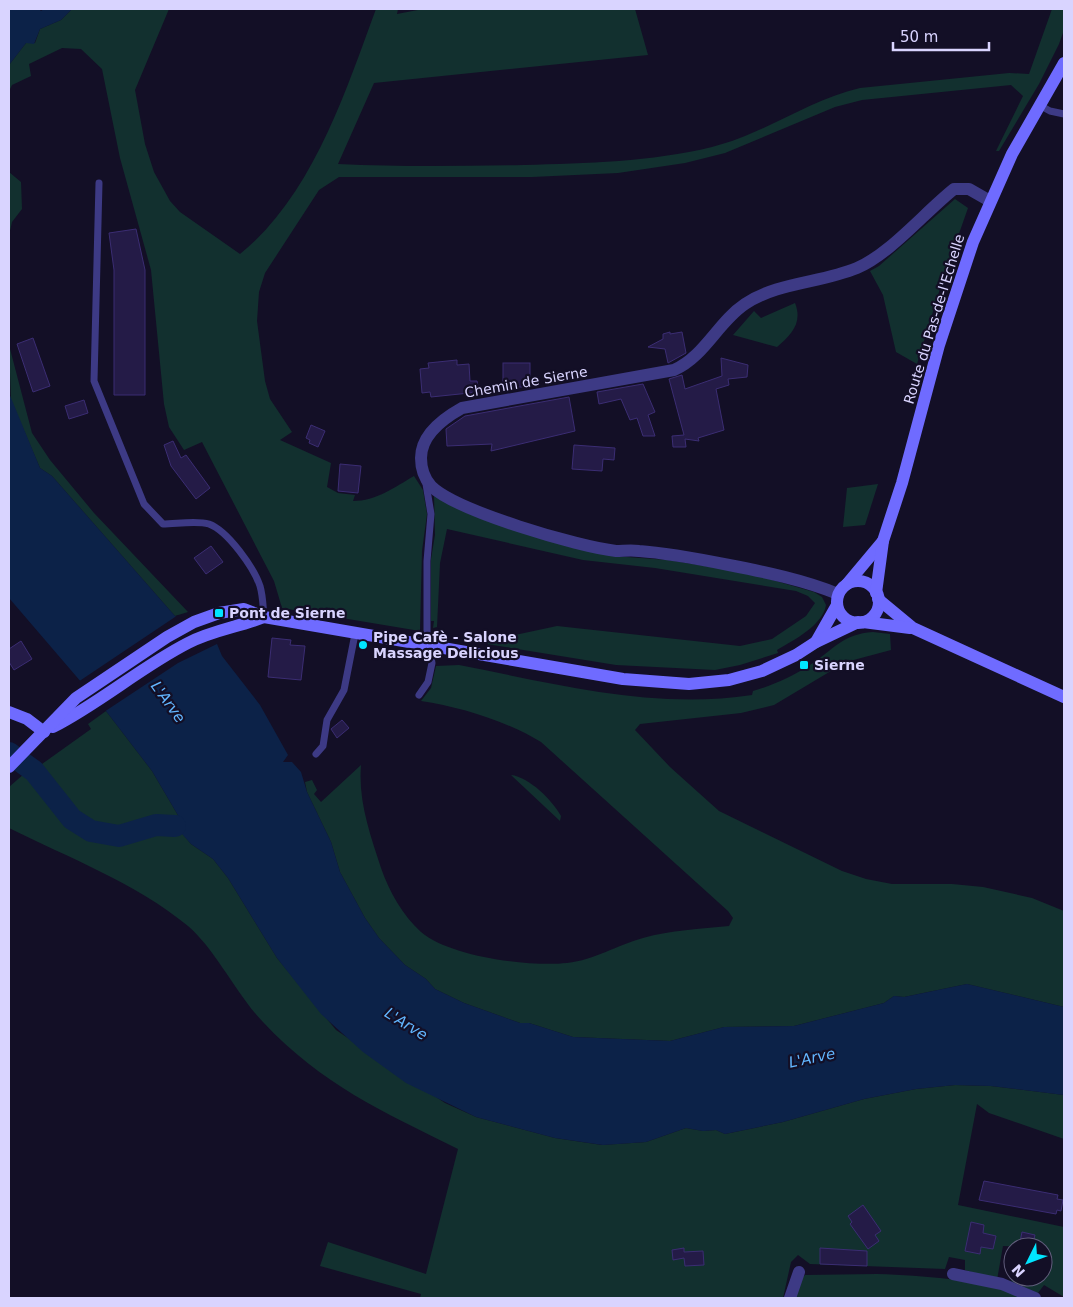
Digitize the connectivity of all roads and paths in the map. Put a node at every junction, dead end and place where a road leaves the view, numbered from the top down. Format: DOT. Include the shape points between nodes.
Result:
graph roads {
  1 [pos="1064,63"];
  2 [pos="1041,106"];
  3 [pos="1064,114"];
  4 [pos="100,183"];
  5 [pos="990,201"];
  6 [pos="423,474"];
  7 [pos="883,541"];
  8 [pos="841,594"];
  9 [pos="877,596"];
  10 [pos="259,616"];
  11 [pos="860,622"];
  12 [pos="913,628"];
  13 [pos="355,634"];
  14 [pos="816,642"];
  15 [pos="429,646"];
  16 [pos="419,695"];
  17 [pos="1064,697"];
  18 [pos="9,712"];
  19 [pos="44,732"];
  20 [pos="316,754"];
  21 [pos="9,766"];
  22 [pos="799,1272"];
  23 [pos="953,1274"];
  24 [pos="790,1298"];
  25 [pos="1035,1298"];
  1 -- 2 [label="main road, Route du Pas-de-l'Echelle"];
  2 -- 3 [label="lane"];
  2 -- 5 [label="main road, Route du Pas-de-l'Echelle" via="1012,154"];
  4 -- 10 [label="lane" via="94,381 144,504 162,524 208,524 232,542 256,577 263,597"];
  5 -- 6 [label="street, Chemin de Sierne" via="969,188 954,189 865,264 786,287 744,305 698,354 674,370 462,408 443,420 429,437 421,455"];
  5 -- 7 [label="main road, Route du Pas-de-l'Echelle" via="956,289"];
  6 -- 8 [label="street" via="434,489 452,500 524,527 616,550 679,555 739,567"];
  6 -- 15 [label="lane" via="431,502 427,561 426,633"];
  7 -- 8 [label="main road, Route du Pas-de-l'Echelle"];
  7 -- 9 [label="main road, Route du Pas-de-l'Echelle"];
  8 -- 9 [label="main road" via="863,582"];
  8 -- 11 [label="main road" via="844,617"];
  8 -- 14 [label="main road, Route du Pas-de-l'Echelle"];
  9 -- 11 [label="main road" via="875,614"];
  9 -- 12 [label="main road"];
  10 -- 13 [label="main road, Route du Pas-de-l'Echelle"];
  10 -- 19 [label="main road, Route du Pas-de-l'Echelle" via="202,636 145,669 86,710"];
  10 -- 19 [label="main road, Route du Pas-de-l'Echelle" via="244,609 213,615 181,629 76,698"];
  11 -- 12 [label="main road"];
  11 -- 14 [label="main road, Route du Pas-de-l'Echelle"];
  12 -- 17 [label="main road"];
  13 -- 15 [label="main road, Route du Pas-de-l'Echelle"];
  13 -- 20 [label="lane" via="344,690 327,720 323,746"];
  14 -- 15 [label="main road, Route du Pas-de-l'Echelle" via="796,656 762,671 729,680 689,684 623,680"];
  15 -- 16 [label="lane" via="430,674"];
  18 -- 19 [label="main road" via="28,719"];
  19 -- 21 [label="main road"];
  22 -- 24 [label="street"];
  23 -- 25 [label="street" via="1002,1284"];
}
